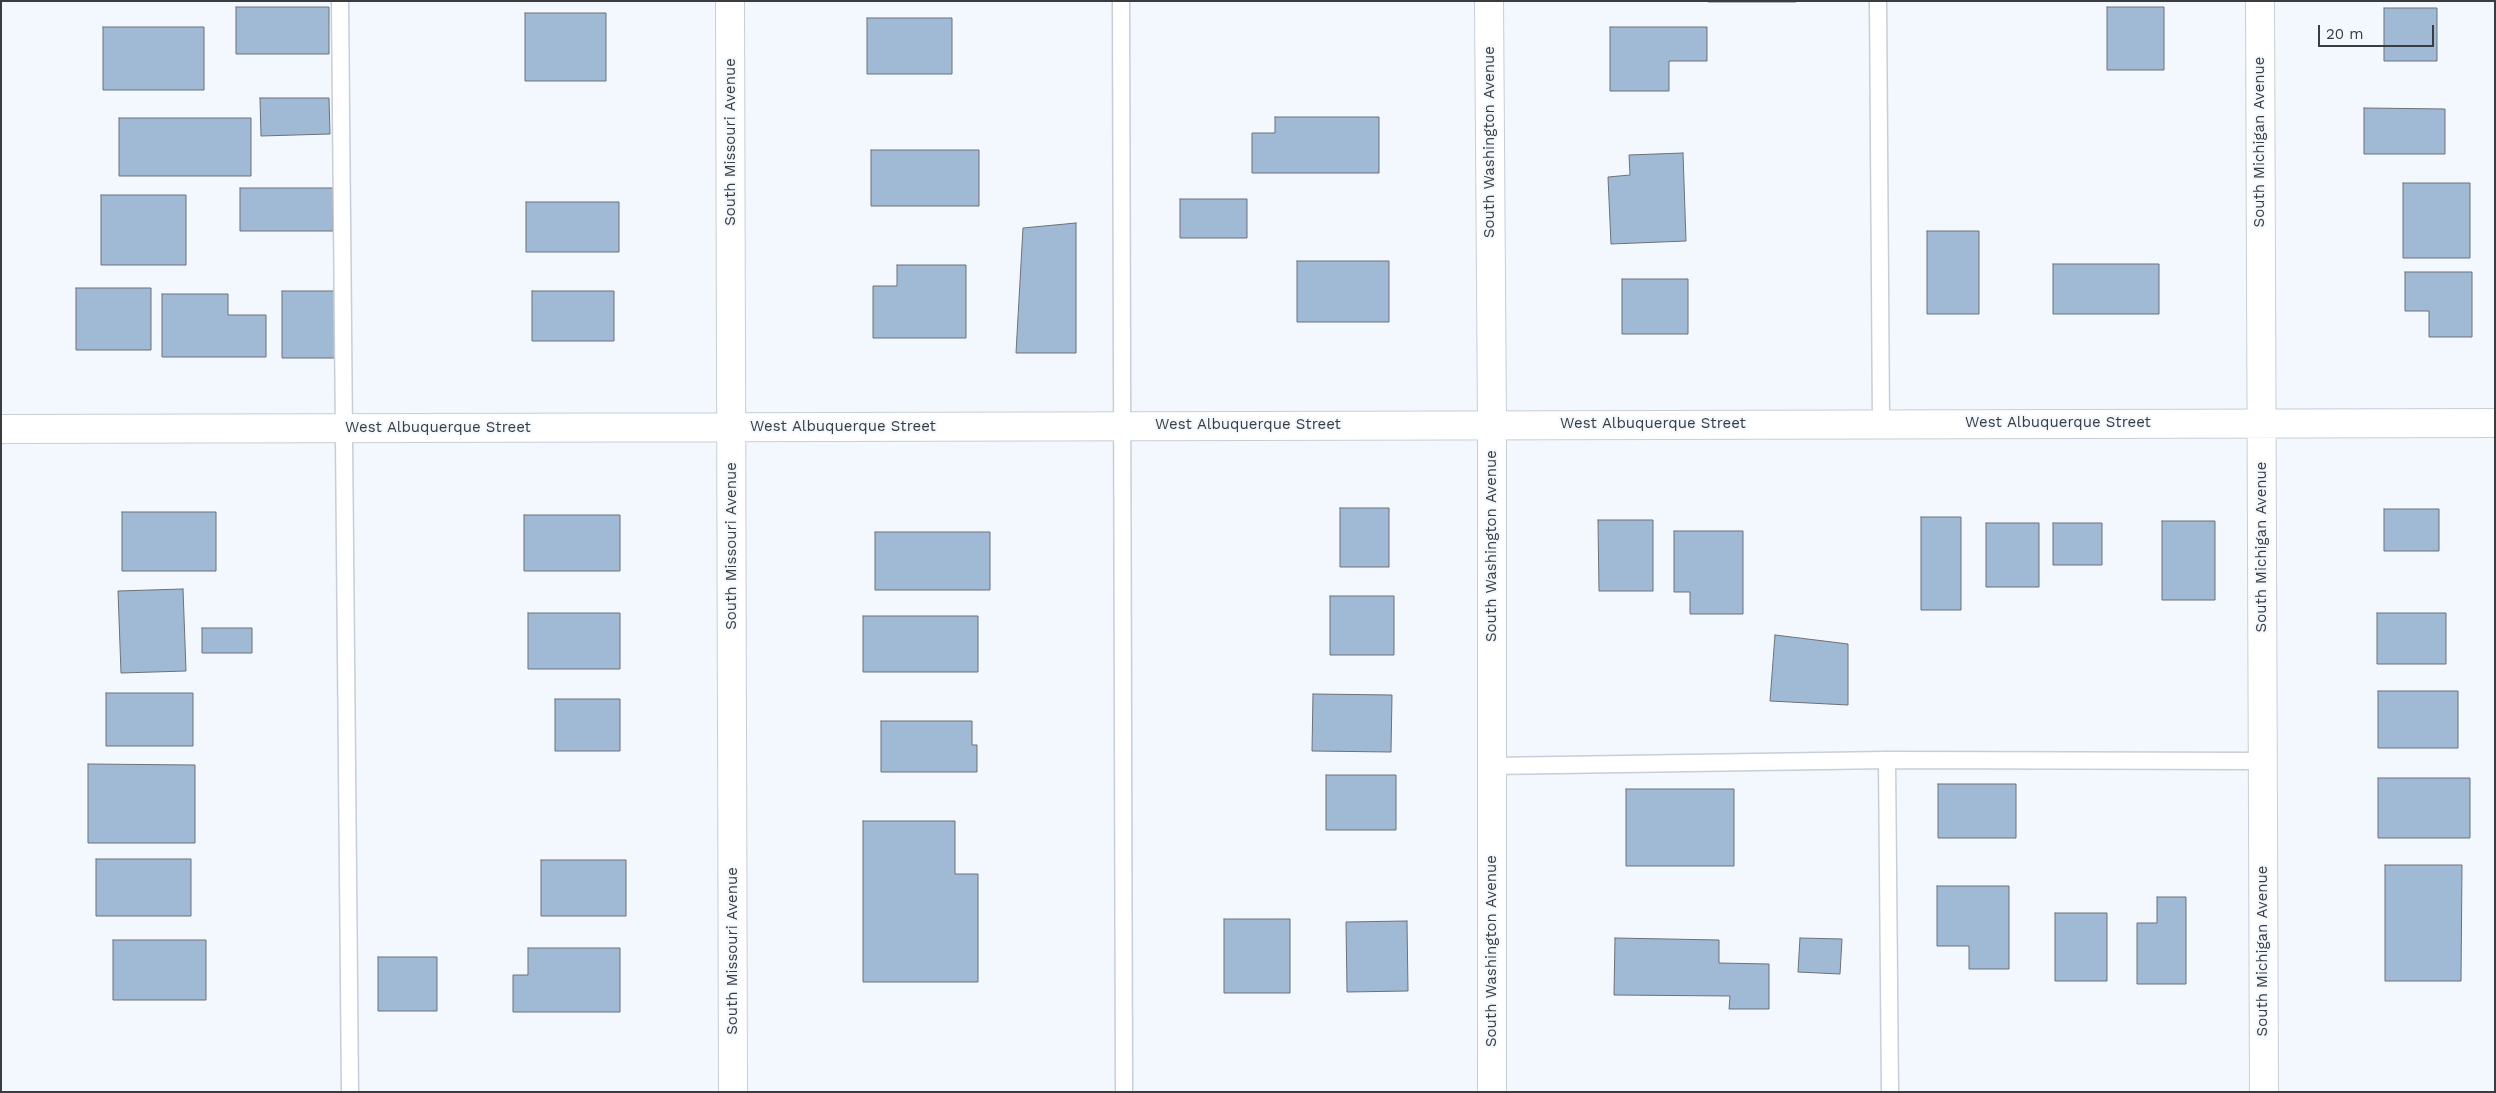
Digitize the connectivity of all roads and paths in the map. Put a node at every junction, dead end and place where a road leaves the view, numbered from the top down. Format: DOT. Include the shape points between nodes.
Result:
graph roads {
  1 [pos="340,1"];
  2 [pos="730,1"];
  3 [pos="1121,1"];
  4 [pos="1489,1"];
  5 [pos="1878,1"];
  6 [pos="2260,1"];
  7 [pos="2261,423"];
  8 [pos="2495,423"];
  9 [pos="1492,424"];
  10 [pos="1881,424"];
  11 [pos="1122,426"];
  12 [pos="344,428"];
  13 [pos="732,428"];
  14 [pos="1,429"];
  15 [pos="1887,760"];
  16 [pos="2262,761"];
  17 [pos="1492,766"];
  18 [pos="350,1092"];
  19 [pos="733,1092"];
  20 [pos="1124,1092"];
  21 [pos="1492,1092"];
  22 [pos="1890,1092"];
  23 [pos="2264,1092"];
  1 -- 12 [label="lane"];
  2 -- 13 [label="street, South Missouri Avenue"];
  3 -- 11 [label="lane"];
  4 -- 9 [label="street, South Washington Avenue"];
  5 -- 10 [label="lane"];
  6 -- 7 [label="street, South Michigan Avenue"];
  7 -- 8 [label="street, West Albuquerque Street"];
  7 -- 10 [label="street, West Albuquerque Street"];
  7 -- 16 [label="street, South Michigan Avenue"];
  9 -- 10 [label="street, West Albuquerque Street"];
  9 -- 11 [label="street, West Albuquerque Street"];
  9 -- 17 [label="street, South Washington Avenue"];
  11 -- 13 [label="street, West Albuquerque Street"];
  11 -- 20 [label="lane"];
  12 -- 13 [label="street, West Albuquerque Street"];
  12 -- 14 [label="street, West Albuquerque Street"];
  12 -- 18 [label="lane"];
  13 -- 19 [label="street, South Missouri Avenue"];
  15 -- 16 [label="lane"];
  15 -- 17 [label="lane"];
  15 -- 22 [label="lane"];
  16 -- 23 [label="street, South Michigan Avenue"];
  17 -- 21 [label="street, South Washington Avenue"];
}
